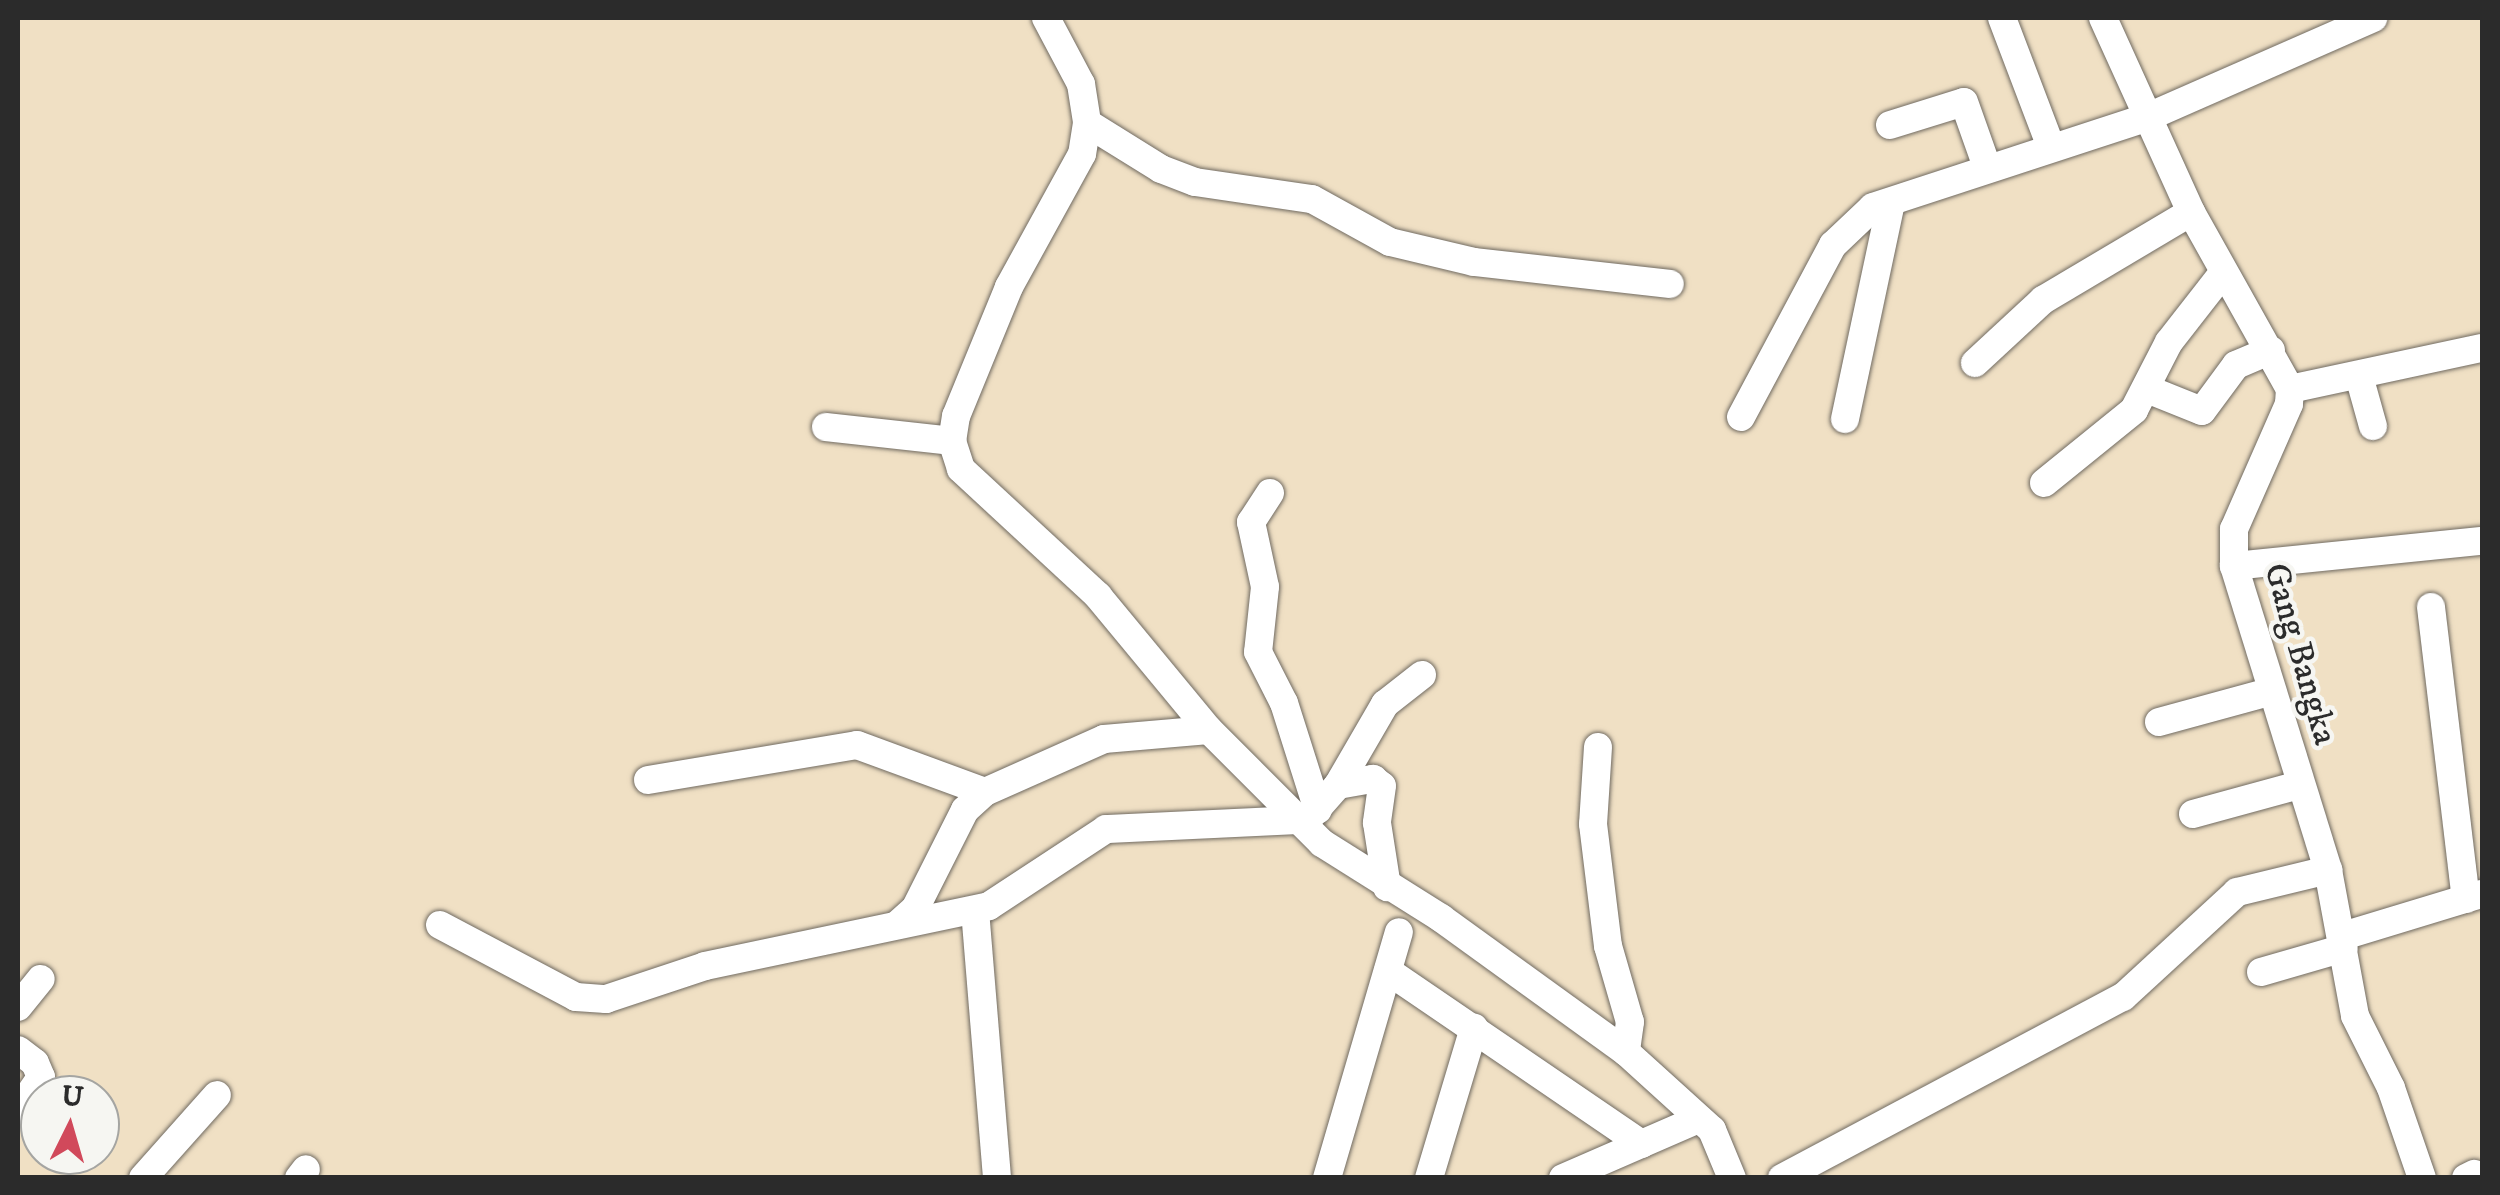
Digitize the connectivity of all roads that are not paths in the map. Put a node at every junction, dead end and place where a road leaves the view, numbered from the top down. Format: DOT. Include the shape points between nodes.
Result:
graph roads {
  1 [pos="1046,18"];
  2 [pos="2002,18"];
  3 [pos="2103,18"];
  4 [pos="2373,18"];
  5 [pos="2148,117"];
  6 [pos="1087,124"];
  7 [pos="1890,125"];
  8 [pos="2051,147"];
  9 [pos="1987,167"];
  10 [pos="1890,203"];
  11 [pos="2191,212"];
  12 [pos="2224,273"];
  13 [pos="1670,284"];
  14 [pos="2482,348"];
  15 [pos="2271,350"];
  16 [pos="1974,363"];
  17 [pos="2359,376"];
  18 [pos="2147,389"];
  19 [pos="2290,389"];
  20 [pos="1741,417"];
  21 [pos="1845,418"];
  22 [pos="2373,426"];
  23 [pos="826,427"];
  24 [pos="952,441"];
  25 [pos="2044,484"];
  26 [pos="1270,493"];
  27 [pos="2482,541"];
  28 [pos="2234,566"];
  29 [pos="2431,608"];
  30 [pos="1422,674"];
  31 [pos="2270,692"];
  32 [pos="2159,722"];
  33 [pos="1209,730"];
  34 [pos="1598,747"];
  35 [pos="648,780"];
  36 [pos="1338,785"];
  37 [pos="2299,785"];
  38 [pos="984,792"];
  39 [pos="2193,814"];
  40 [pos="1307,818"];
  41 [pos="2328,870"];
  42 [pos="1387,887"];
  43 [pos="2474,896"];
  44 [pos="974,910"];
  45 [pos="440,925"];
  46 [pos="896,926"];
  47 [pos="1399,932"];
  48 [pos="2344,942"];
  49 [pos="1388,971"];
  50 [pos="2261,972"];
  51 [pos="41,980"];
  52 [pos="18,1007"];
  53 [pos="1474,1028"];
  54 [pos="18,1050"];
  55 [pos="1626,1052"];
  56 [pos="218,1095"];
  57 [pos="18,1111"];
  58 [pos="1700,1119"];
  59 [pos="1642,1144"];
  60 [pos="1722,1173"];
  61 [pos="143,1178"];
  62 [pos="996,1178"];
  63 [pos="1327,1178"];
  64 [pos="1429,1178"];
  65 [pos="1563,1178"];
  66 [pos="1782,1178"];
  67 [pos="2422,1178"];
  1 -- 6 [label="street" via="1074,65"];
  2 -- 8 [label="street"];
  3 -- 5 [label="street"];
  4 -- 5 [label="street"];
  5 -- 8 [label="street"];
  5 -- 11 [label="street"];
  6 -- 13 [label="street" via="1160,169 1195,182 1312,199 1390,242 1474,262"];
  6 -- 24 [label="street" via="1074,173 1000,308"];
  7 -- 9 [label="street" via="1964,102"];
  8 -- 9 [label="street"];
  9 -- 10 [label="street"];
  10 -- 20 [label="street" via="1874,207 1833,245"];
  10 -- 21 [label="street"];
  11 -- 12 [label="street"];
  11 -- 16 [label="street" via="2042,300"];
  12 -- 15 [label="street"];
  12 -- 18 [label="street" via="2169,342"];
  14 -- 17 [label="street"];
  15 -- 18 [label="street" via="2236,366 2202,411"];
  15 -- 19 [label="street"];
  17 -- 19 [label="street"];
  17 -- 22 [label="street"];
  18 -- 25 [label="street" via="2134,410"];
  19 -- 28 [label="street, Gang Bangka" via="2234,529"];
  23 -- 24 [label="street"];
  24 -- 33 [label="street" via="961,469 1098,596"];
  26 -- 40 [label="street" via="1251,522 1265,587 1258,652 1284,703"];
  27 -- 28 [label="street"];
  28 -- 31 [label="street, Gang Bangka"];
  29 -- 43 [label="street"];
  30 -- 36 [label="street" via="1385,704"];
  31 -- 32 [label="street"];
  31 -- 37 [label="street, Gang Bangka"];
  33 -- 38 [label="street" via="1104,739"];
  33 -- 40 [label="street"];
  34 -- 55 [label="street" via="1593,824 1608,946 1630,1022"];
  35 -- 38 [label="street" via="857,745"];
  36 -- 40 [label="street"];
  36 -- 42 [label="street" via="1373,779 1382,786 1377,824"];
  37 -- 39 [label="street"];
  37 -- 41 [label="street, Gang Bangka"];
  38 -- 46 [label="street" via="958,822 916,909"];
  40 -- 42 [label="street"];
  40 -- 44 [label="street" via="1106,829"];
  41 -- 48 [label="street, Gang Bangka"];
  41 -- 66 [label="street" via="2237,892 2123,997"];
  42 -- 55 [label="street"];
  43 -- 48 [label="street"];
  44 -- 46 [label="street"];
  44 -- 62 [label="street"];
  45 -- 46 [label="street" via="576,997 606,999 705,966"];
  47 -- 49 [label="street"];
  48 -- 50 [label="street"];
  48 -- 67 [label="street, Gang Bangka" via="2355,1016 2391,1088"];
  49 -- 53 [label="street"];
  49 -- 63 [label="street"];
  51 -- 52 [label="street"];
  53 -- 59 [label="street"];
  53 -- 64 [label="street"];
  54 -- 57 [label="street" via="36,1063 41,1077"];
  55 -- 58 [label="street"];
  56 -- 61 [label="street"];
  58 -- 59 [label="street"];
  58 -- 60 [label="street"];
  59 -- 65 [label="street"];
}
